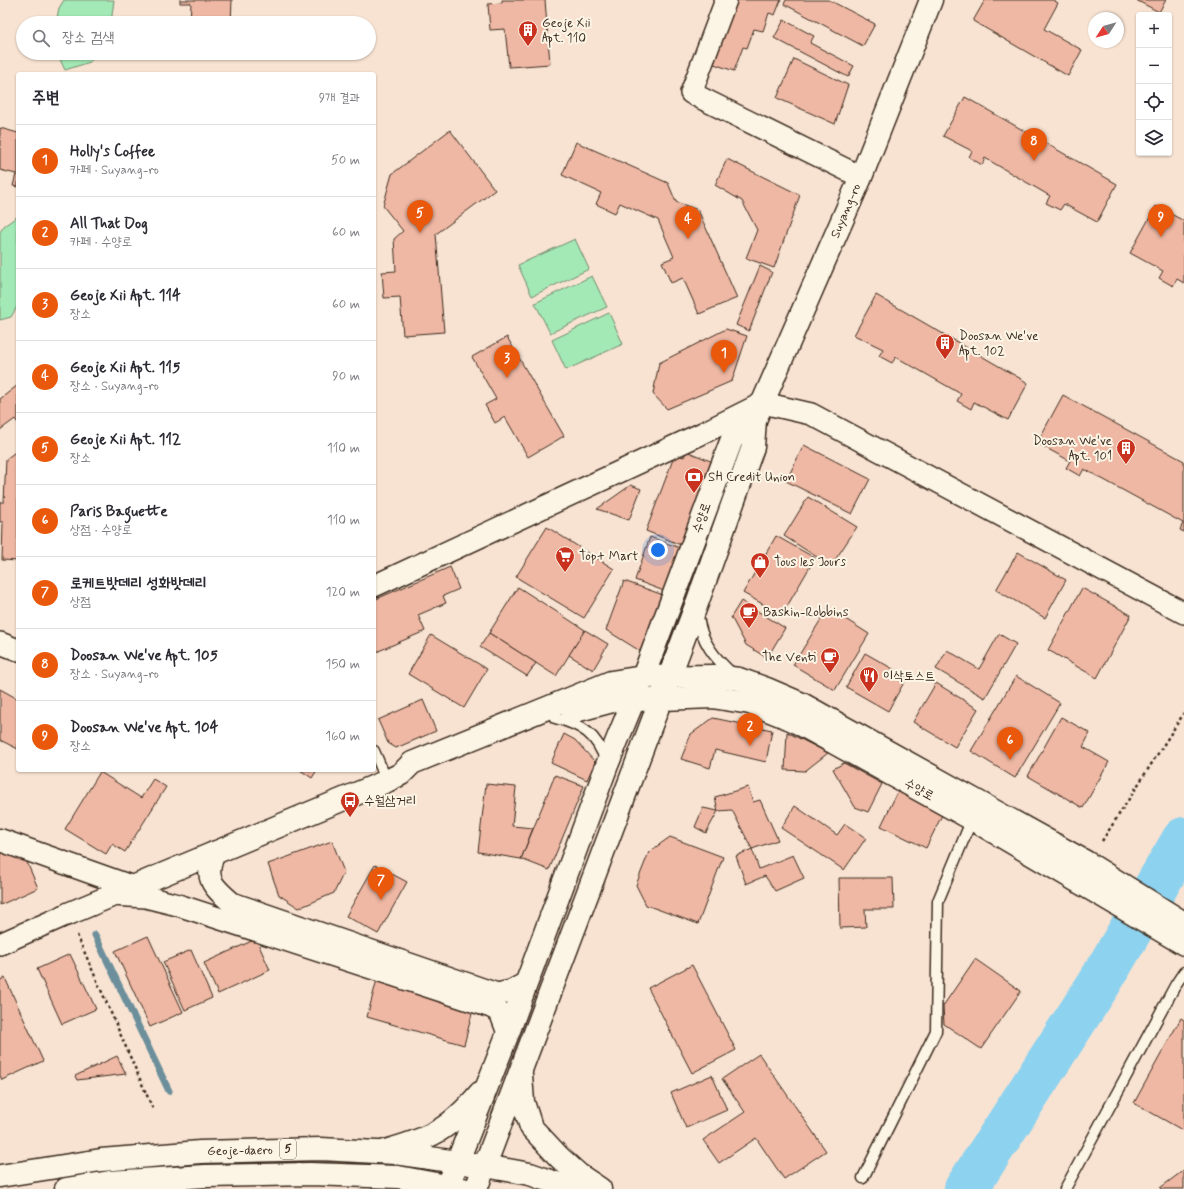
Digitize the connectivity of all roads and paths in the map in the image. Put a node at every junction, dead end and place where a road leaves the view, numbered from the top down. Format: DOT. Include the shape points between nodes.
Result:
graph roads {
  1 [pos="726,0"];
  2 [pos="931,0"];
  3 [pos="861,177"];
  4 [pos="759,411"];
  5 [pos="376,585"];
  6 [pos="696,606"];
  7 [pos="1184,613"];
  8 [pos="0,643"];
  9 [pos="16,649"];
  10 [pos="643,677"];
  11 [pos="668,677"];
  12 [pos="739,679"];
  13 [pos="659,700"];
  14 [pos="633,701"];
  15 [pos="1184,713"];
  16 [pos="555,718"];
  17 [pos="376,754"];
  18 [pos="607,764"];
  19 [pos="394,777"];
  20 [pos="972,819"];
  21 [pos="0,840"];
  22 [pos="1102,841"];
  23 [pos="215,852"];
  24 [pos="1078,870"];
  25 [pos="122,891"];
  26 [pos="68,914"];
  27 [pos="1184,923"];
  28 [pos="0,944"];
  29 [pos="1184,944"];
  30 [pos="1184,972"];
  31 [pos="526,983"];
  32 [pos="508,1033"];
  33 [pos="521,1068"];
  34 [pos="489,1081"];
  35 [pos="153,1109"];
  36 [pos="380,1152"];
  37 [pos="458,1162"];
  38 [pos="485,1166"];
  39 [pos="0,1176"];
  40 [pos="863,1178"];
  41 [pos="456,1188"];
  42 [pos="66,1189"];
  43 [pos="476,1189"];
  44 [pos="573,1189"];
  45 [pos="600,1189"];
  46 [pos="1065,1189"];
  1 -- 3 [label="street" via="691,93"];
  2 -- 3 [label="street, Suyang-ro"];
  3 -- 4 [label="street, Suyang-ro"];
  4 -- 5 [label="street" via="705,432"];
  4 -- 6 [label="street, 수양로" via="753,447"];
  4 -- 7 [label="street" via="811,414"];
  4 -- 10 [label="street, 수양로" via="732,439"];
  6 -- 11 [label="street, 수양로"];
  6 -- 12 [label="lane" via="704,641 722,665"];
  8 -- 9 [label="street"];
  10 -- 11 [label="street, 수양로"];
  10 -- 14 [label="street"];
  10 -- 19 [label="street" via="624,679 606,685 412,762"];
  11 -- 12 [label="street, 수양로" via="714,676"];
  11 -- 13 [label="street"];
  12 -- 24 [label="street, 수양로" via="802,704"];
  13 -- 14 [label="street, 수양로"];
  13 -- 20 [label="street, 수양로" via="712,697 750,703 793,720"];
  13 -- 33 [label="street"];
  14 -- 16 [label="street, 수양로" via="596,704"];
  14 -- 18 [label="street"];
  15 -- 22 [label="path"];
  16 -- 18 [label="lane" via="574,723 587,731 601,747"];
  16 -- 19 [label="street, 수양로" via="417,774"];
  17 -- 19 [label="lane"];
  18 -- 31 [label="street"];
  19 -- 23 [label="street"];
  20 -- 24 [label="street, 수양로"];
  20 -- 40 [label="lane" via="938,901 936,1031"];
  21 -- 25 [label="street"];
  23 -- 25 [label="street"];
  23 -- 31 [label="street" via="209,876 219,892 232,903 497,994 511,991"];
  24 -- 27 [label="street, 수양로"];
  24 -- 29 [label="street, 수양로"];
  25 -- 26 [label="street"];
  25 -- 32 [label="street" via="178,905 491,1007 500,1012"];
  26 -- 28 [label="street"];
  26 -- 35 [label="path"];
  30 -- 46 [label="lane"];
  31 -- 32 [label="street"];
  32 -- 34 [label="street"];
  33 -- 38 [label="street"];
  33 -- 45 [label="street" via="523,1102 531,1126 558,1158"];
  34 -- 36 [label="street" via="465,1110 442,1130 413,1143"];
  34 -- 37 [label="street"];
  36 -- 37 [label="street, Geoje-daero / 5"];
  36 -- 39 [label="street, Geoje-daero / 5" via="321,1149 200,1152 101,1160"];
  37 -- 38 [label="street, Geoje-daero / 5"];
  37 -- 41 [label="street"];
  38 -- 43 [label="street"];
  38 -- 44 [label="street, Geoje-daero / 5" via="530,1174"];
  41 -- 42 [label="street, Geoje-daero / 5" via="398,1178 310,1174 205,1176 110,1182"];
}
